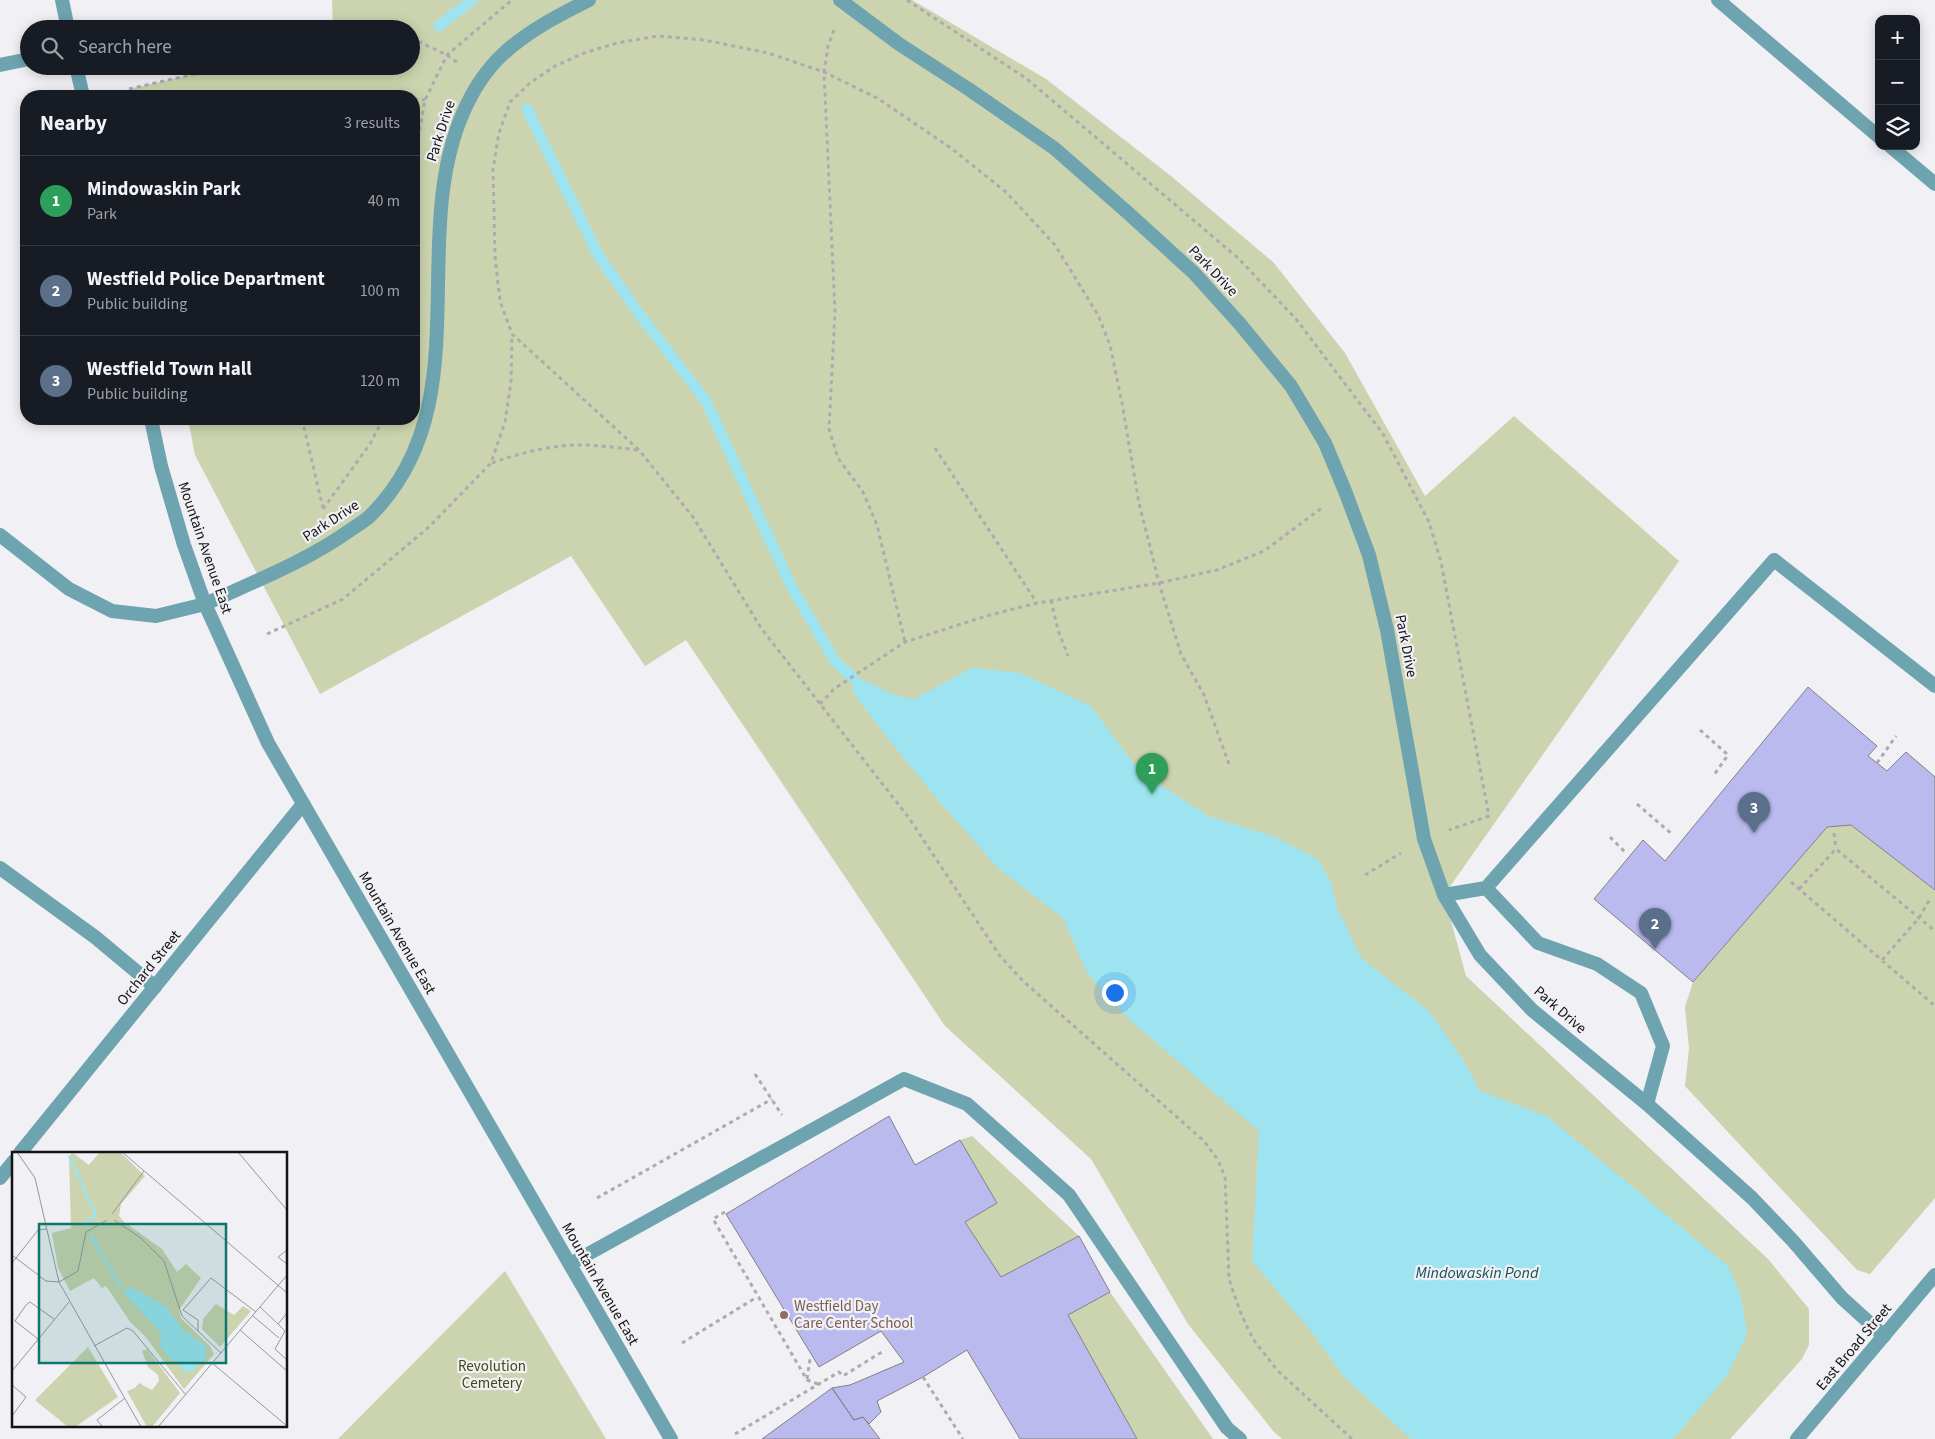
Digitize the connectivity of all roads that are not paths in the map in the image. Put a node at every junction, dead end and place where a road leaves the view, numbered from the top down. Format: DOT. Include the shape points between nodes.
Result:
graph roads {
  1 [pos="62,0"];
  2 [pos="589,0"];
  3 [pos="1718,0"];
  4 [pos="842,1"];
  5 [pos="66,20"];
  6 [pos="20,61"];
  7 [pos="0,65"];
  8 [pos="78,75"];
  9 [pos="82,90"];
  10 [pos="1875,134"];
  11 [pos="1895,150"];
  12 [pos="1935,184"];
  13 [pos="152,425"];
  14 [pos="0,535"];
  15 [pos="205,604"];
  16 [pos="1935,686"];
  17 [pos="303,804"];
  18 [pos="0,868"];
  19 [pos="1486,888"];
  20 [pos="1444,895"];
  21 [pos="155,986"];
  22 [pos="1648,1104"];
  23 [pos="21,1152"];
  24 [pos="12,1163"];
  25 [pos="0,1178"];
  26 [pos="570,1264"];
  27 [pos="1935,1275"];
  28 [pos="1884,1336"];
  29 [pos="671,1439"];
  30 [pos="1240,1439"];
  31 [pos="1796,1439"];
  1 -- 5 [label="street"];
  2 -- 15 [label="street, Park Drive" via="529,33 502,55 470,97 456,129 440,204 436,367 428,410 415,451 399,482 370,516 328,546"];
  3 -- 10 [label="street"];
  4 -- 20 [label="street, Park Drive" via="899,44 1054,148 1194,273 1290,386 1325,443 1371,564 1387,630 1424,839"];
  6 -- 7 [label="street"];
  8 -- 9 [label="street"];
  11 -- 12 [label="street"];
  13 -- 15 [label="street, Mountain Avenue East" via="176,519"];
  14 -- 15 [label="street, Park Drive" via="69,589 112,611 156,616"];
  15 -- 17 [label="street, Mountain Avenue East" via="268,743"];
  16 -- 19 [label="street" via="1774,560"];
  17 -- 21 [label="street, Orchard Street"];
  17 -- 26 [label="street, Mountain Avenue East"];
  18 -- 21 [label="street" via="95,937"];
  19 -- 20 [label="street"];
  19 -- 22 [label="street" via="1538,943 1597,964 1641,994 1663,1046"];
  20 -- 22 [label="street, Park Drive" via="1480,955 1532,1010"];
  21 -- 23 [label="street, Orchard Street"];
  22 -- 28 [label="street, Park Drive" via="1752,1198 1842,1298"];
  24 -- 25 [label="street"];
  26 -- 29 [label="street, Mountain Avenue East"];
  26 -- 30 [label="street" via="904,1079 967,1104 1069,1195 1227,1428"];
  27 -- 28 [label="street, East Broad Street"];
  28 -- 31 [label="street, East Broad Street"];
}
